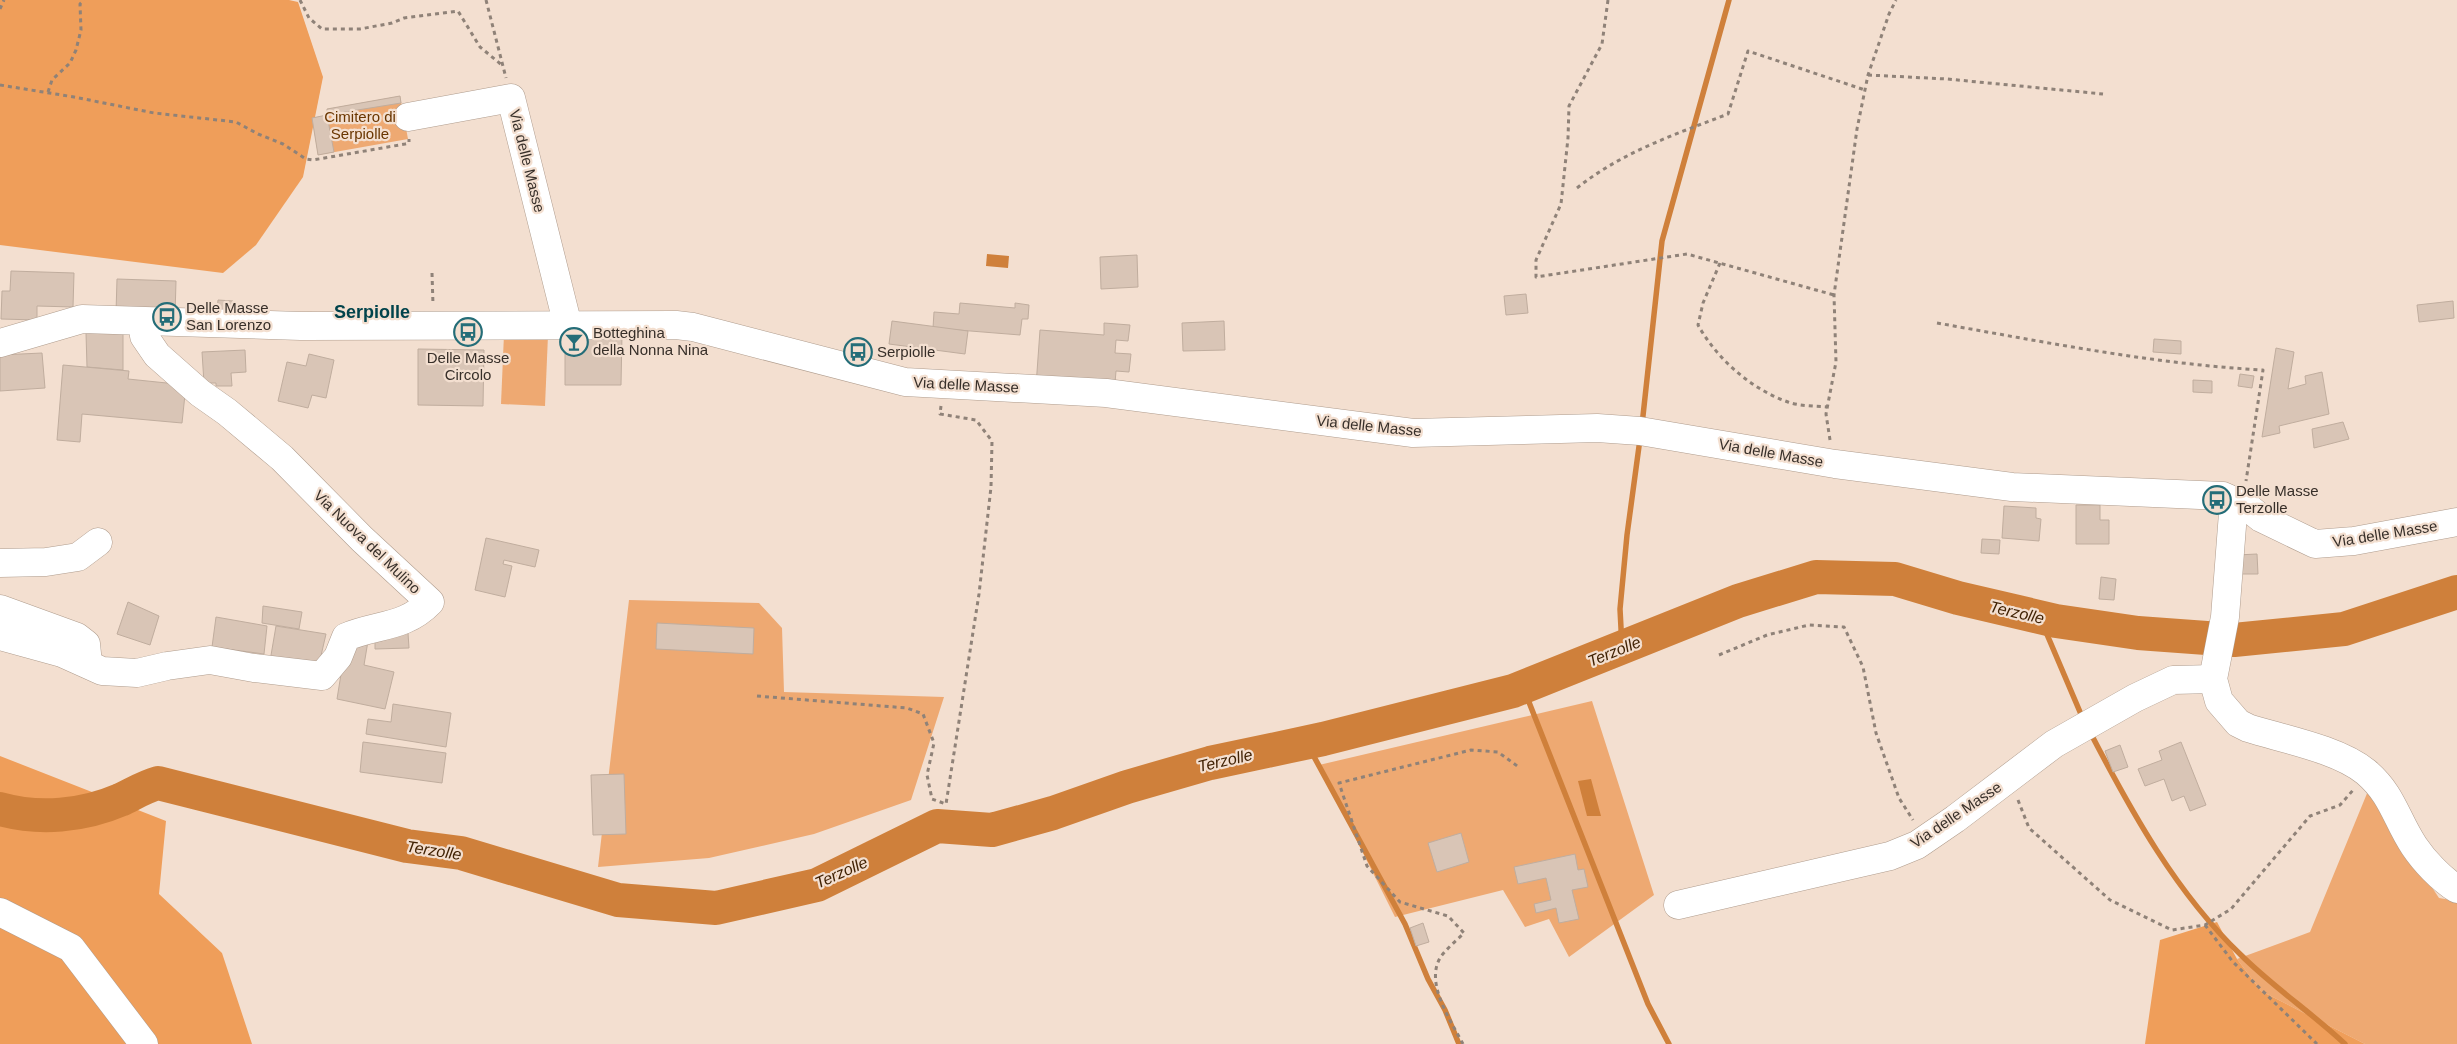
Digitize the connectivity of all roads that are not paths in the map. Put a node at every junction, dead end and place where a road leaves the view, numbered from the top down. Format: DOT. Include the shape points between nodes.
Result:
graph roads {
  1 [pos="408,117"];
  2 [pos="143,322"];
  3 [pos="568,326"];
  4 [pos="0,343"];
  5 [pos="2234,500"];
  6 [pos="2457,522"];
  7 [pos="98,542"];
  8 [pos="0,563"];
  9 [pos="0,609"];
  10 [pos="0,636"];
  11 [pos="88,664"];
  12 [pos="2214,675"];
  13 [pos="2457,889"];
  14 [pos="1678,905"];
  15 [pos="0,912"];
  16 [pos="144,1044"];
  1 -- 3 [label="street, Via delle Masse" via="511,98"];
  2 -- 3 [label="street, Via delle Masse" via="300,326"];
  2 -- 4 [label="street, Via delle Masse" via="82,319"];
  2 -- 11 [label="street, Via Nuova del Mulino" via="144,336 157,355 282,458 430,602 417,615 346,636 338,657 322,676 210,660 137,673 102,671"];
  3 -- 5 [label="street, Via delle Masse" via="693,327 905,382 1106,393 1412,433 1597,428 1640,431 1835,464 2012,487 2217,496"];
  5 -- 6 [label="street, Via delle Masse" via="2268,522 2315,544 2354,541"];
  5 -- 12 [label="street" via="2225,617"];
  7 -- 8 [label="street" via="78,557 46,562"];
  9 -- 11 [label="street" via="77,637 86,644"];
  10 -- 11 [label="street, Via Nuova del Mulino" via="62,652"];
  12 -- 13 [label="street" via="2219,701 2238,723 2348,759 2367,773 2396,810 2413,845"];
  12 -- 14 [label="street, Via delle Masse" via="2173,680 2054,744 1916,845 1890,856"];
  15 -- 16 [label="street" via="71,948"];
}
